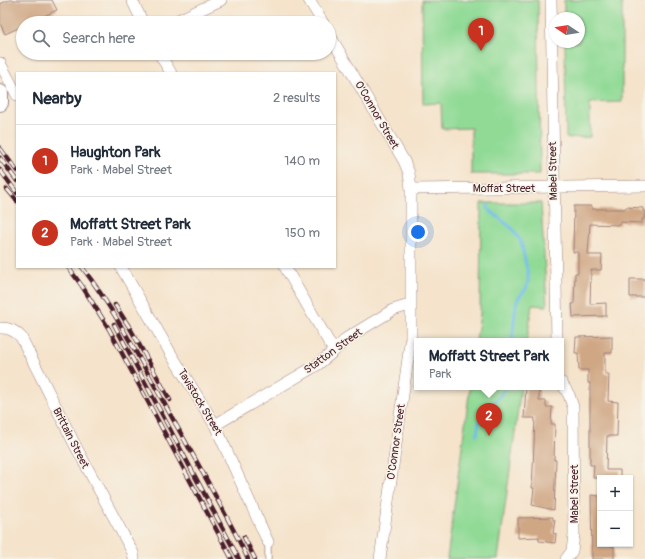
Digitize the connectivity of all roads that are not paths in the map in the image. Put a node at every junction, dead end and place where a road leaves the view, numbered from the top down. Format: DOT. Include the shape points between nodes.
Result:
graph roads {
  1 [pos="132,0"];
  2 [pos="221,0"];
  3 [pos="309,0"];
  4 [pos="551,0"];
  5 [pos="140,16"];
  6 [pos="187,16"];
  7 [pos="319,16"];
  8 [pos="336,46"];
  9 [pos="163,60"];
  10 [pos="0,63"];
  11 [pos="170,72"];
  12 [pos="10,91"];
  13 [pos="0,103"];
  14 [pos="645,186"];
  15 [pos="553,188"];
  16 [pos="411,189"];
  17 [pos="122,268"];
  18 [pos="286,268"];
  19 [pos="410,306"];
  20 [pos="0,328"];
  21 [pos="556,338"];
  22 [pos="334,351"];
  23 [pos="564,387"];
  24 [pos="215,425"];
  25 [pos="268,542"];
  26 [pos="134,559"];
  27 [pos="268,559"];
  28 [pos="380,559"];
  29 [pos="566,559"];
  1 -- 5 [label="street"];
  2 -- 6 [label="street"];
  3 -- 7 [label="street"];
  4 -- 15 [label="street, Mabel Street"];
  8 -- 16 [label="street, O'Connor Street" via="404,161"];
  9 -- 11 [label="street"];
  10 -- 12 [label="street"];
  12 -- 13 [label="main road"];
  14 -- 15 [label="street, Moffat Street"];
  15 -- 16 [label="street, Moffat Street"];
  15 -- 21 [label="street, Mabel Street"];
  16 -- 19 [label="street, O'Connor Street"];
  17 -- 24 [label="street, Tavistock Street"];
  18 -- 22 [label="street"];
  19 -- 22 [label="street, Statton Street" via="393,310 347,338"];
  19 -- 28 [label="street, O'Connor Street" via="411,337"];
  20 -- 26 [label="street, Brittain Street" via="9,328 21,337"];
  22 -- 24 [label="street, Statton Street" via="317,365"];
  23 -- 29 [label="street, Mabel Street" via="573,407 574,535 572,551"];
  24 -- 25 [label="street, Tavistock Street"];
  25 -- 27 [label="lane"];
}
